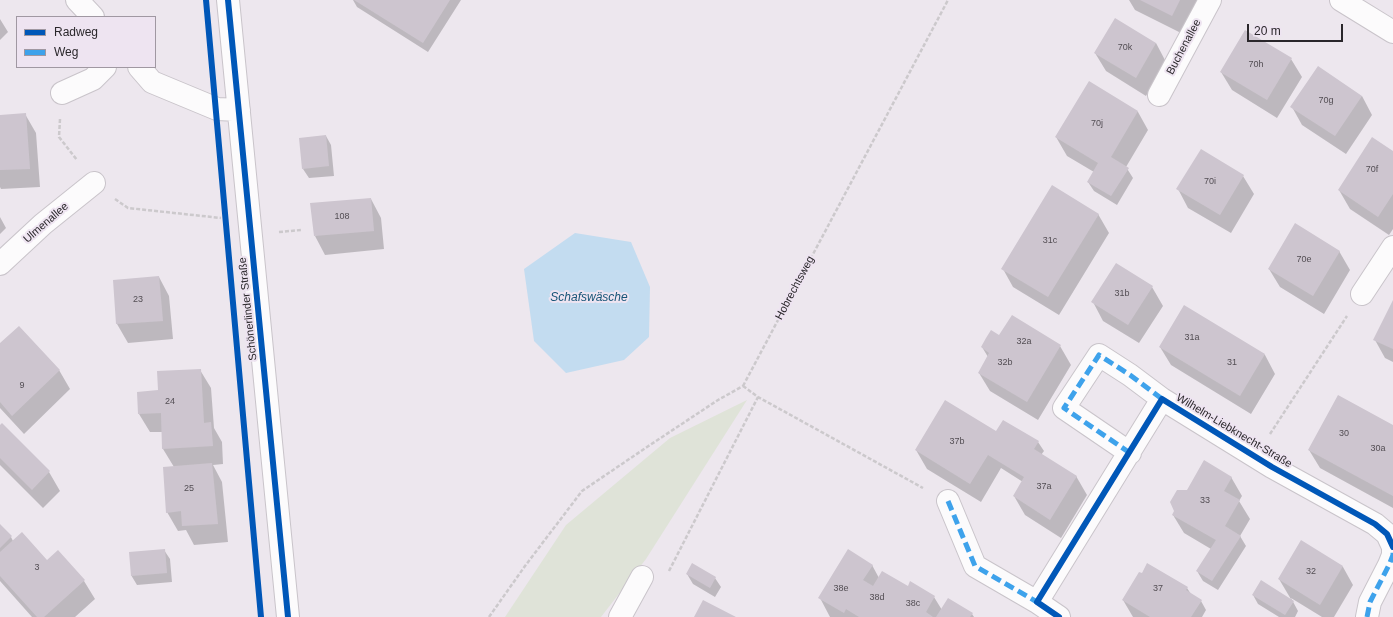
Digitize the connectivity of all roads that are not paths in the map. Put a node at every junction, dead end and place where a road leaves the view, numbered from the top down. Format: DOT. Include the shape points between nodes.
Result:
graph roads {
  1 [pos="77,0"];
  2 [pos="228,0"];
  3 [pos="1210,0"];
  4 [pos="1340,0"];
  5 [pos="92,16"];
  6 [pos="1393,32"];
  7 [pos="104,68"];
  8 [pos="140,68"];
  9 [pos="62,93"];
  10 [pos="1159,95"];
  11 [pos="239,110"];
  12 [pos="94,183"];
  13 [pos="1393,247"];
  14 [pos="0,264"];
  15 [pos="1362,294"];
  16 [pos="1162,399"];
  17 [pos="1130,453"];
  18 [pos="948,501"];
  19 [pos="1393,548"];
  20 [pos="642,576"];
  21 [pos="1037,602"];
  22 [pos="288,617"];
  23 [pos="620,617"];
  24 [pos="1059,617"];
  25 [pos="1367,617"];
  1 -- 5 [label="street"];
  2 -- 11 [label="street, Schönerlinder Straße"];
  3 -- 10 [label="street, Buchenallee"];
  4 -- 6 [label="street"];
  7 -- 9 [label="street" via="93,79"];
  8 -- 11 [label="street" via="152,82 216,109"];
  11 -- 22 [label="street, Schönerlinder Straße"];
  12 -- 14 [label="street, Ulmenallee" via="43,224"];
  13 -- 15 [label="street"];
  16 -- 17 [label="street, Wilhelm-Liebknecht-Straße"];
  16 -- 17 [label="street, Wilhelm-Liebknecht-Straße" via="1099,355 1064,408"];
  16 -- 19 [label="street, Wilhelm-Liebknecht-Straße" via="1255,456 1375,524 1387,534"];
  17 -- 21 [label="street, Wilhelm-Liebknecht-Straße"];
  18 -- 21 [label="street" via="975,566"];
  19 -- 25 [label="street, Wilhelm-Liebknecht-Straße" via="1389,565 1370,602"];
  20 -- 23 [label="street"];
  21 -- 24 [label="street"];
}
